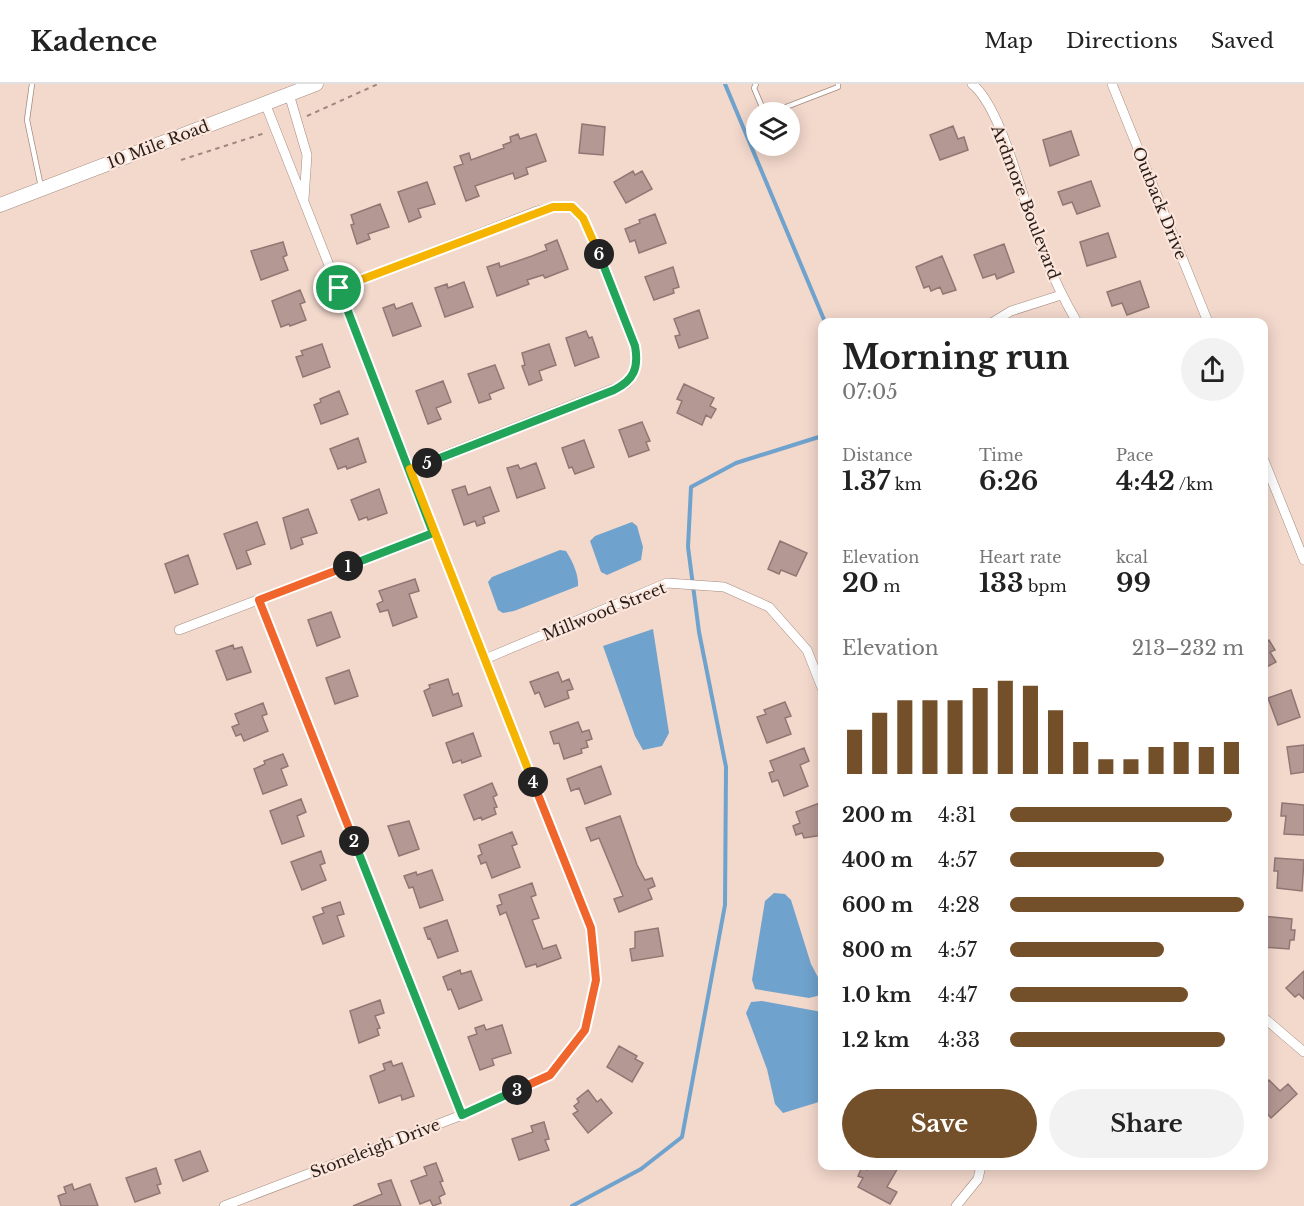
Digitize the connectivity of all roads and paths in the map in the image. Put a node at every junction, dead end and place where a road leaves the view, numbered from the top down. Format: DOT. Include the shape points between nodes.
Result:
graph roads {
  1 [pos="32,84"];
  2 [pos="316,84"];
  3 [pos="756,84"];
  4 [pos="838,84"];
  5 [pos="972,84"];
  6 [pos="1112,84"];
  7 [pos="289,94"];
  8 [pos="265,103"];
  9 [pos="41,189"];
  10 [pos="304,199"];
  11 [pos="0,205"];
  12 [pos="339,288"];
  13 [pos="1061,295"];
  14 [pos="1000,318"];
  15 [pos="1075,318"];
  16 [pos="1206,318"];
  17 [pos="410,469"];
  18 [pos="1268,470"];
  19 [pos="433,533"];
  20 [pos="1304,560"];
  21 [pos="259,600"];
  22 [pos="179,630"];
  23 [pos="484,659"];
  24 [pos="818,678"];
  25 [pos="1268,1021"];
  26 [pos="1304,1052"];
  27 [pos="462,1115"];
  28 [pos="980,1170"];
  29 [pos="224,1206"];
  30 [pos="956,1206"];
  1 -- 9 [label="lane" via="27,120"];
  2 -- 7 [label="main road, 10 Mile Road"];
  3 -- 4 [label="lane" via="762,107 773,112"];
  5 -- 13 [label="street, Ardmore Boulevard" via="980,90 1000,130"];
  6 -- 16 [label="street, Outback Drive"];
  7 -- 8 [label="main road, 10 Mile Road"];
  7 -- 10 [label="street, Stoneleigh Drive" via="307,155"];
  8 -- 9 [label="main road, 10 Mile Road"];
  8 -- 10 [label="street, Stoneleigh Drive"];
  9 -- 11 [label="main road, 10 Mile Road"];
  10 -- 12 [label="street, Stoneleigh Drive"];
  12 -- 17 [label="street, Stoneleigh Drive"];
  12 -- 17 [label="street" via="537,211 572,207 589,230 635,346 635,373 626,384"];
  13 -- 14 [label="street"];
  13 -- 15 [label="street, Ardmore Boulevard"];
  17 -- 19 [label="street, Stoneleigh Drive"];
  18 -- 20 [label="street"];
  19 -- 21 [label="street"];
  19 -- 23 [label="street, Stoneleigh Drive"];
  21 -- 22 [label="street"];
  21 -- 27 [label="street"];
  23 -- 24 [label="street, Millwood Street" via="667,583 724,587 769,607 807,650"];
  23 -- 27 [label="street, Stoneleigh Drive" via="591,928 596,980 585,1030 550,1075"];
  25 -- 26 [label="street"];
  27 -- 29 [label="street, Stoneleigh Drive"];
  28 -- 30 [label="street" via="978,1179"];
}
